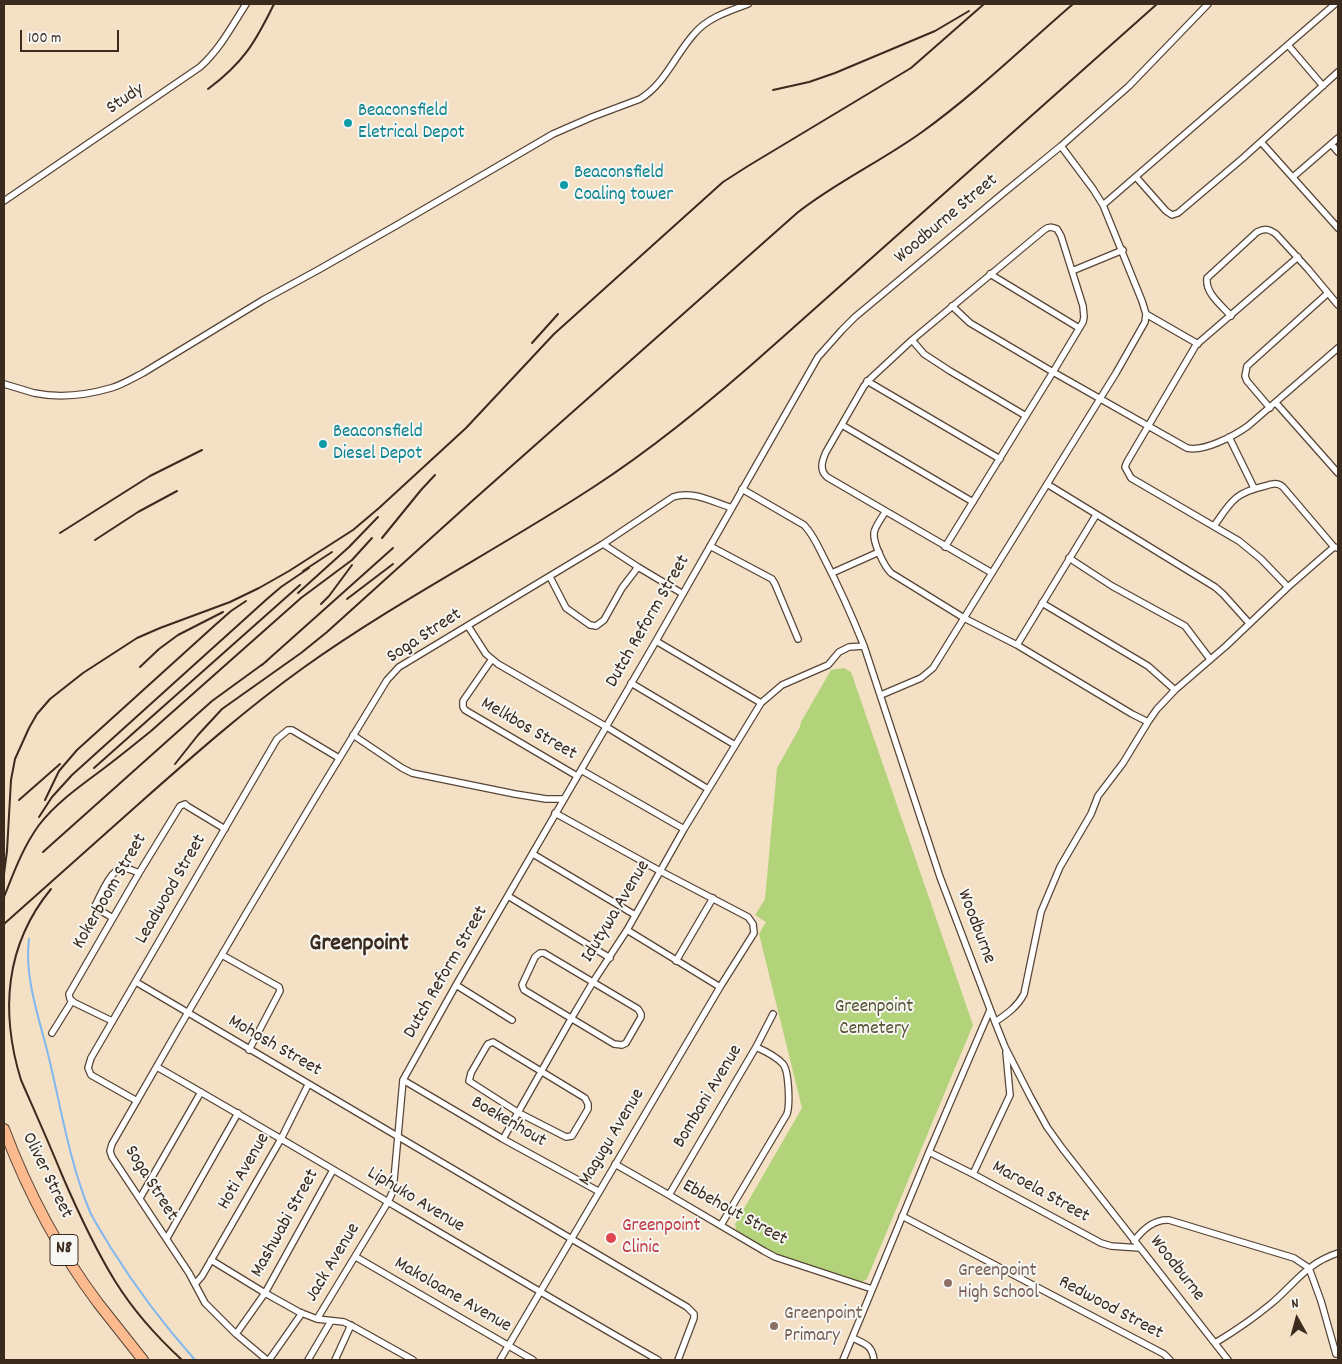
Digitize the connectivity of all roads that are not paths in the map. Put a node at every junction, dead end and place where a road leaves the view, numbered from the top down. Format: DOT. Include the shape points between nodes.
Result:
graph roads {
  1 [pos="246,4"];
  2 [pos="748,4"];
  3 [pos="1208,4"];
  4 [pos="1337,5"];
  5 [pos="1288,45"];
  6 [pos="1338,72"];
  7 [pos="1323,86"];
  8 [pos="1338,138"];
  9 [pos="1261,142"];
  10 [pos="1331,144"];
  11 [pos="1061,146"];
  12 [pos="1338,152"];
  13 [pos="1136,177"];
  14 [pos="1293,177"];
  15 [pos="4,201"];
  16 [pos="1103,204"];
  17 [pos="1338,228"];
  18 [pos="1123,250"];
  19 [pos="1298,257"];
  20 [pos="1072,271"];
  21 [pos="990,274"];
  22 [pos="1328,293"];
  23 [pos="952,306"];
  24 [pos="1338,306"];
  25 [pos="1146,314"];
  26 [pos="1231,316"];
  27 [pos="1079,328"];
  28 [pos="912,340"];
  29 [pos="1198,344"];
  30 [pos="1338,348"];
  31 [pos="1053,372"];
  32 [pos="867,381"];
  33 [pos="4,384"];
  34 [pos="1100,399"];
  35 [pos="1276,403"];
  36 [pos="1270,408"];
  37 [pos="1026,416"];
  38 [pos="842,425"];
  39 [pos="1149,427"];
  40 [pos="1230,437"];
  41 [pos="1000,459"];
  42 [pos="1338,473"];
  43 [pos="1046,484"];
  44 [pos="1254,488"];
  45 [pos="742,489"];
  46 [pos="973,502"];
  47 [pos="732,508"];
  48 [pos="886,512"];
  49 [pos="1096,515"];
  50 [pos="1214,526"];
  51 [pos="603,544"];
  52 [pos="710,546"];
  53 [pos="945,546"];
  54 [pos="1336,548"];
  55 [pos="879,552"];
  56 [pos="1070,558"];
  57 [pos="638,567"];
  58 [pos="832,573"];
  59 [pos="992,573"];
  60 [pos="550,577"];
  61 [pos="1288,587"];
  62 [pos="683,594"];
  63 [pos="1042,603"];
  64 [pos="964,618"];
  65 [pos="1249,622"];
  66 [pos="468,626"];
  67 [pos="798,638"];
  68 [pos="656,641"];
  69 [pos="864,646"];
  70 [pos="1017,646"];
  71 [pos="492,659"];
  72 [pos="1210,659"];
  73 [pos="631,683"];
  74 [pos="1175,690"];
  75 [pos="880,695"];
  76 [pos="761,703"];
  77 [pos="1148,722"];
  78 [pos="605,726"];
  79 [pos="353,736"];
  80 [pos="735,745"];
  81 [pos="339,758"];
  82 [pos="581,770"];
  83 [pos="577,776"];
  84 [pos="708,788"];
  85 [pos="564,799"];
  86 [pos="556,813"];
  87 [pos="225,829"];
  88 [pos="684,829"];
  89 [pos="533,854"];
  90 [pos="660,871"];
  91 [pos="139,873"];
  92 [pos="508,896"];
  93 [pos="713,898"];
  94 [pos="635,915"];
  95 [pos="113,918"];
  96 [pos="627,930"];
  97 [pos="222,955"];
  98 [pos="610,958"];
  99 [pos="676,961"];
  100 [pos="136,982"];
  101 [pos="593,982"];
  102 [pos="456,985"];
  103 [pos="720,987"];
  104 [pos="72,1001"];
  105 [pos="990,1010"];
  106 [pos="187,1014"];
  107 [pos="773,1014"];
  108 [pos="571,1019"];
  109 [pos="512,1020"];
  110 [pos="112,1021"];
  111 [pos="995,1022"];
  112 [pos="52,1033"];
  113 [pos="756,1047"];
  114 [pos="1005,1047"];
  115 [pos="249,1050"];
  116 [pos="157,1067"];
  117 [pos="541,1071"];
  118 [pos="403,1080"];
  119 [pos="308,1085"];
  120 [pos="201,1092"];
  121 [pos="137,1101"];
  122 [pos="238,1113"];
  123 [pos="519,1113"];
  124 [pos="4,1129"];
  125 [pos="397,1135"];
  126 [pos="281,1139"];
  127 [pos="503,1139"];
  128 [pos="929,1152"];
  129 [pos="615,1164"];
  130 [pos="333,1170"];
  131 [pos="974,1174"];
  132 [pos="598,1191"];
  133 [pos="669,1195"];
  134 [pos="140,1198"];
  135 [pos="388,1202"];
  136 [pos="902,1216"];
  137 [pos="721,1225"];
  138 [pos="166,1238"];
  139 [pos="571,1238"];
  140 [pos="1134,1241"];
  141 [pos="1140,1248"];
  142 [pos="1338,1252"];
  143 [pos="356,1257"];
  144 [pos="211,1260"];
  145 [pos="1309,1268"];
  146 [pos="195,1284"];
  147 [pos="872,1289"];
  148 [pos="539,1292"];
  149 [pos="265,1293"];
  150 [pos="302,1313"];
  151 [pos="317,1319"];
  152 [pos="331,1320"];
  153 [pos="351,1326"];
  154 [pos="236,1334"];
  155 [pos="853,1338"];
  156 [pos="1215,1343"];
  157 [pos="508,1345"];
  158 [pos="1336,1354"];
  159 [pos="405,1358"];
  160 [pos="143,1360"];
  161 [pos="268,1360"];
  162 [pos="308,1360"];
  163 [pos="335,1360"];
  164 [pos="413,1360"];
  165 [pos="500,1360"];
  166 [pos="533,1360"];
  167 [pos="658,1360"];
  168 [pos="678,1360"];
  169 [pos="843,1360"];
  170 [pos="874,1360"];
  171 [pos="1170,1360"];
  172 [pos="1228,1360"];
  1 -- 15 [label="street, Study" via="218,49 200,67"];
  2 -- 33 [label="street" via="702,26 647,95 553,134 127,381 112,388 74,395 35,393"];
  3 -- 11 [label="street, Woodburne Street" via="1129,86"];
  4 -- 5 [label="street"];
  5 -- 7 [label="street"];
  5 -- 13 [label="street"];
  6 -- 7 [label="street"];
  7 -- 9 [label="street"];
  8 -- 10 [label="street"];
  9 -- 13 [label="street" via="1174,214 1169,214"];
  9 -- 14 [label="street"];
  10 -- 12 [label="street"];
  10 -- 14 [label="street"];
  11 -- 16 [label="street"];
  11 -- 45 [label="street, Woodburne Street" via="855,317 831,341 818,357"];
  13 -- 16 [label="street"];
  14 -- 17 [label="street"];
  16 -- 18 [label="street"];
  18 -- 20 [label="street"];
  18 -- 25 [label="street"];
  19 -- 22 [label="street"];
  19 -- 26 [label="street"];
  19 -- 26 [label="street" via="1271,230 1257,232 1207,278 1206,286 1210,293"];
  20 -- 21 [label="street" via="1057,229 1050,227"];
  20 -- 27 [label="street" via="1084,311"];
  21 -- 23 [label="street"];
  21 -- 27 [label="street"];
  22 -- 24 [label="street"];
  22 -- 36 [label="street" via="1247,366 1247,381"];
  23 -- 28 [label="street"];
  23 -- 31 [label="street" via="970,323"];
  25 -- 29 [label="street"];
  25 -- 34 [label="street" via="1143,327"];
  26 -- 29 [label="street"];
  27 -- 31 [label="street"];
  28 -- 32 [label="street"];
  28 -- 37 [label="street" via="924,354"];
  29 -- 39 [label="street"];
  30 -- 35 [label="street"];
  31 -- 34 [label="street"];
  31 -- 37 [label="street"];
  32 -- 38 [label="street"];
  32 -- 41 [label="street"];
  34 -- 39 [label="street"];
  34 -- 43 [label="street"];
  35 -- 36 [label="street"];
  35 -- 42 [label="street"];
  36 -- 40 [label="street"];
  37 -- 41 [label="street"];
  38 -- 46 [label="street"];
  38 -- 48 [label="street" via="823,459 824,474"];
  39 -- 40 [label="street" via="1192,449"];
  39 -- 50 [label="street" via="1127,462 1128,474"];
  40 -- 44 [label="street"];
  41 -- 46 [label="street"];
  43 -- 49 [label="street"];
  43 -- 59 [label="street"];
  44 -- 50 [label="street" via="1235,498"];
  44 -- 54 [label="street" via="1277,483 1284,486"];
  45 -- 47 [label="street, Dutch Reform Street"];
  45 -- 58 [label="street, Woodburne" via="804,525"];
  46 -- 53 [label="street"];
  47 -- 51 [label="street, Soga Street" via="695,496 679,495"];
  47 -- 52 [label="street, Dutch Reform Street"];
  48 -- 53 [label="street"];
  48 -- 55 [label="street" via="874,530"];
  49 -- 56 [label="street"];
  49 -- 65 [label="street" via="1215,587"];
  50 -- 61 [label="street" via="1252,551"];
  51 -- 57 [label="street"];
  51 -- 60 [label="street, Soga Street"];
  52 -- 62 [label="street, Dutch Reform Street"];
  52 -- 67 [label="street" via="772,580"];
  53 -- 59 [label="street"];
  54 -- 61 [label="street"];
  55 -- 58 [label="street"];
  55 -- 64 [label="street" via="891,573"];
  56 -- 63 [label="street"];
  56 -- 72 [label="street" via="1112,586 1185,626"];
  57 -- 60 [label="street" via="604,620 596,626 590,626 566,608"];
  57 -- 62 [label="street"];
  58 -- 69 [label="street, Woodburne"];
  59 -- 64 [label="street"];
  60 -- 66 [label="street, Soga Street"];
  61 -- 65 [label="street"];
  62 -- 68 [label="street, Dutch Reform Street"];
  63 -- 70 [label="street"];
  63 -- 74 [label="street" via="1148,666"];
  64 -- 70 [label="street"];
  64 -- 75 [label="street" via="926,676"];
  65 -- 72 [label="street"];
  66 -- 71 [label="street"];
  66 -- 79 [label="street, Soga Street" via="393,672"];
  68 -- 73 [label="street, Dutch Reform Street"];
  68 -- 76 [label="street"];
  69 -- 75 [label="street, Woodburne"];
  69 -- 76 [label="street, Idutywa Avenue" via="849,647 839,652 828,665 782,685"];
  70 -- 77 [label="street"];
  71 -- 78 [label="street"];
  71 -- 83 [label="street, Melkbos Street" via="462,701 464,710"];
  72 -- 74 [label="street"];
  73 -- 78 [label="street, Dutch Reform Street"];
  73 -- 80 [label="street"];
  74 -- 77 [label="street"];
  75 -- 105 [label="street, Woodburne" via="940,876"];
  76 -- 80 [label="street, Idutywa Avenue"];
  77 -- 111 [label="street" via="1098,796 1060,867 1042,912 1020,1002"];
  78 -- 82 [label="street, Dutch Reform Street"];
  78 -- 84 [label="street"];
  79 -- 81 [label="street, Soga Street"];
  79 -- 85 [label="street" via="412,773 514,794"];
  80 -- 84 [label="street, Idutywa Avenue"];
  81 -- 87 [label="street, Leadwood Street" via="288,730 277,739"];
  81 -- 97 [label="street, Soga Street"];
  82 -- 83 [label="street, Dutch Reform Street"];
  82 -- 88 [label="street"];
  83 -- 85 [label="street, Dutch Reform Street"];
  84 -- 88 [label="street, Idutywa Avenue"];
  85 -- 86 [label="street, Dutch Reform Street"];
  86 -- 89 [label="street, Dutch Reform Street"];
  86 -- 90 [label="street"];
  87 -- 91 [label="street, Kokerboom Street" via="185,804 180,806"];
  87 -- 100 [label="street, Leadwood Street"];
  88 -- 90 [label="street, Idutywa Avenue"];
  89 -- 92 [label="street, Dutch Reform Street"];
  89 -- 94 [label="street"];
  90 -- 93 [label="street"];
  90 -- 94 [label="street, Idutywa Avenue"];
  91 -- 95 [label="street, Kokerboom Street"];
  91 -- 95 [label="street" via="125,868 114,872 95,906"];
  92 -- 98 [label="street"];
  92 -- 102 [label="street, Dutch Reform Street"];
  93 -- 99 [label="street"];
  93 -- 103 [label="street, Magugu Avenue" via="748,917 754,933"];
  94 -- 96 [label="street, Idutywa Avenue"];
  95 -- 104 [label="street, Kokerboom Street" via="70,992"];
  96 -- 98 [label="street, Idutywa Avenue"];
  96 -- 99 [label="street"];
  97 -- 106 [label="street, Soga Street"];
  97 -- 115 [label="street" via="279,987 280,991"];
  98 -- 101 [label="street, Idutywa Avenue"];
  99 -- 103 [label="street"];
  100 -- 106 [label="street, Mohosh Street"];
  100 -- 110 [label="street, Leadwood Street"];
  101 -- 108 [label="street, Idutywa Avenue"];
  101 -- 108 [label="street" via="640,1012 641,1017 628,1040 614,1044"];
  101 -- 108 [label="street" via="544,953 535,957 522,985 524,990"];
  102 -- 109 [label="street"];
  102 -- 118 [label="street, Dutch Reform Street"];
  103 -- 129 [label="street, Magugu Avenue"];
  104 -- 110 [label="street"];
  104 -- 112 [label="street, Kokerboom Street"];
  105 -- 111 [label="street, Woodburne"];
  105 -- 128 [label="street"];
  106 -- 115 [label="street, Mohosh Street"];
  106 -- 116 [label="street, Soga Street"];
  107 -- 113 [label="street, Bombani Avenue"];
  108 -- 117 [label="street, Idutywa Avenue"];
  110 -- 121 [label="street, Leadwood Street" via="91,1058 89,1071 94,1078"];
  111 -- 114 [label="street, Woodburne"];
  113 -- 133 [label="street, Bombani Avenue"];
  113 -- 137 [label="street" via="784,1065 788,1114"];
  114 -- 131 [label="street" via="1010,1095"];
  114 -- 140 [label="street, Woodburne" via="1047,1127"];
  115 -- 119 [label="street, Mohosh Street"];
  116 -- 120 [label="street, Liphuko Avenue"];
  116 -- 121 [label="street, Soga Street"];
  117 -- 123 [label="street, Idutywa Avenue"];
  117 -- 123 [label="street" via="586,1098 588,1109 573,1135 568,1137"];
  117 -- 123 [label="street" via="493,1042 488,1044 471,1073 469,1081"];
  118 -- 125 [label="street, Dutch Reform Street"];
  118 -- 127 [label="street, Boekenhout"];
  119 -- 125 [label="street, Mohosh Street"];
  119 -- 126 [label="street, Hoti Avenue"];
  120 -- 122 [label="street, Liphuko Avenue"];
  120 -- 134 [label="street"];
  121 -- 134 [label="street, Soga Street" via="110,1151"];
  122 -- 126 [label="street, Liphuko Avenue"];
  122 -- 138 [label="street"];
  123 -- 127 [label="street, Idutywa Avenue"];
  124 -- 160 [label="highway, Oliver Street / N8" via="40,1209 71,1262"];
  125 -- 135 [label="street, Jack Avenue" via="393,1191"];
  125 -- 139 [label="street"];
  126 -- 130 [label="street, Liphuko Avenue"];
  126 -- 144 [label="street, Hoti Avenue"];
  127 -- 132 [label="street, Boekenhout"];
  128 -- 131 [label="street, Maroela Street"];
  128 -- 136 [label="street"];
  129 -- 132 [label="street, Magugu Avenue"];
  129 -- 133 [label="street, Ebbehout Street"];
  130 -- 135 [label="street, Liphuko Avenue"];
  130 -- 149 [label="street, Mashwabi Street"];
  131 -- 141 [label="street, Maroela Street" via="1100,1243"];
  132 -- 139 [label="street, Magugu Avenue"];
  133 -- 137 [label="street, Ebbehout Street"];
  134 -- 138 [label="street, Soga Street"];
  135 -- 143 [label="street, Jack Avenue"];
  135 -- 148 [label="street, Liphuko Avenue"];
  136 -- 147 [label="street"];
  136 -- 171 [label="street, Redwood Street"];
  137 -- 147 [label="street, Ebbehout Street" via="775,1257"];
  138 -- 146 [label="street, Soga Street"];
  139 -- 148 [label="street, Magugu Avenue"];
  139 -- 168 [label="street" via="692,1311 692,1323"];
  140 -- 141 [label="street, Woodburne"];
  140 -- 145 [label="street" via="1141,1231 1159,1220 1169,1220 1294,1258"];
  141 -- 156 [label="street, Woodburne"];
  142 -- 145 [label="street"];
  143 -- 151 [label="street, Jack Avenue"];
  143 -- 157 [label="street, Makoloane Avenue"];
  144 -- 146 [label="street, Hoti Avenue"];
  144 -- 149 [label="street, Jack Avenue"];
  145 -- 156 [label="street" via="1248,1322"];
  145 -- 158 [label="street"];
  146 -- 154 [label="street, Soga Street" via="208,1307"];
  147 -- 155 [label="street"];
  148 -- 157 [label="street, Magugu Avenue"];
  148 -- 167 [label="street, Liphuko Avenue"];
  149 -- 150 [label="street, Jack Avenue"];
  149 -- 154 [label="street, Mashwabi Street"];
  150 -- 151 [label="street, Jack Avenue"];
  150 -- 161 [label="street"];
  151 -- 152 [label="street"];
  152 -- 153 [label="street"];
  152 -- 162 [label="street"];
  153 -- 159 [label="street"];
  153 -- 163 [label="street"];
  154 -- 161 [label="street, Soga Street"];
  155 -- 169 [label="street"];
  155 -- 170 [label="street" via="870,1347"];
  156 -- 172 [label="street, Woodburne"];
  157 -- 165 [label="street, Magugu Avenue"];
  157 -- 166 [label="street, Makoloane Avenue"];
  159 -- 164 [label="street"];
}
